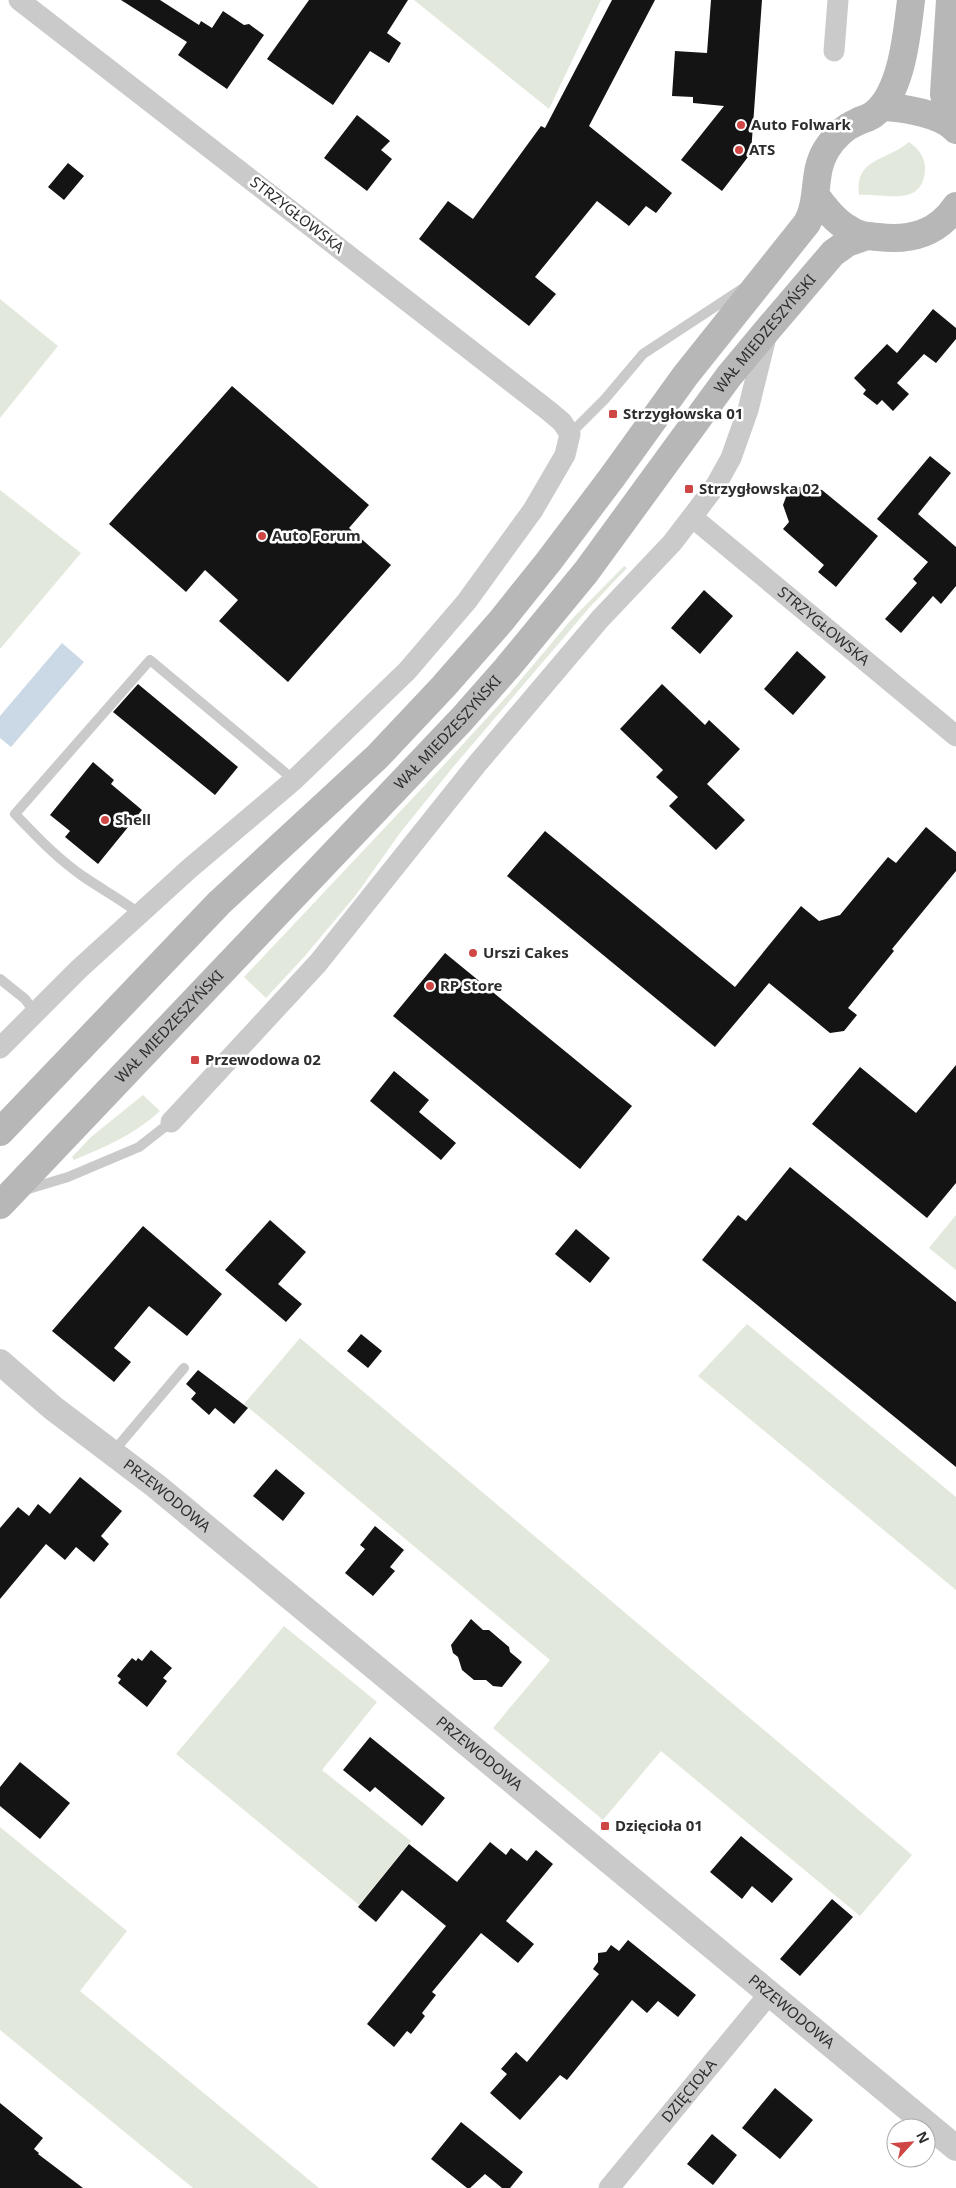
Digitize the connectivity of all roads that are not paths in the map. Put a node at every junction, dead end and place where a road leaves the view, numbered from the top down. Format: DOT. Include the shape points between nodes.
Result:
graph roads {
  1 [pos="19,0"];
  2 [pos="838,0"];
  3 [pos="911,0"];
  4 [pos="951,7"];
  5 [pos="834,52"];
  6 [pos="884,106"];
  7 [pos="955,128"];
  8 [pos="816,196"];
  9 [pos="956,206"];
  10 [pos="864,237"];
  11 [pos="764,276"];
  12 [pos="768,328"];
  13 [pos="570,434"];
  14 [pos="692,517"];
  15 [pos="956,736"];
  16 [pos="294,780"];
  17 [pos="140,914"];
  18 [pos="0,979"];
  19 [pos="35,1013"];
  20 [pos="0,1048"];
  21 [pos="171,1122"];
  22 [pos="0,1132"];
  23 [pos="6,1199"];
  24 [pos="0,1362"];
  25 [pos="184,1368"];
  26 [pos="112,1452"];
  27 [pos="770,1993"];
  28 [pos="956,2148"];
  29 [pos="609,2188"];
  1 -- 13 [label="street, STRZYGŁOWSKA" via="550,411"];
  2 -- 5 [label="street"];
  3 -- 6 [label="main road" via="899,74"];
  4 -- 7 [label="main road" via="944,94"];
  6 -- 7 [label="main road" via="922,113"];
  6 -- 8 [label="main road" via="836,136 820,164"];
  8 -- 10 [label="main road" via="829,213"];
  8 -- 11 [label="main road" via="807,223"];
  9 -- 10 [label="main road" via="941,224 916,236 897,239"];
  10 -- 12 [label="main road, WAŁ MIEDZESZYŃSKI" via="833,253"];
  11 -- 13 [label="lane" via="648,350"];
  11 -- 22 [label="main road" via="554,554 449,681 401,734 219,904"];
  12 -- 14 [label="street" via="748,410 731,458"];
  12 -- 23 [label="main road, WAŁ MIEDZESZYŃSKI" via="591,565 507,668 427,757"];
  13 -- 16 [label="street" via="565,455 533,510 467,601 406,672"];
  14 -- 15 [label="street, STRZYGŁOWSKA"];
  14 -- 21 [label="street" via="476,764 318,963"];
  16 -- 17 [label="street"];
  16 -- 17 [label="lane" via="150,660 15,814 47,848"];
  17 -- 19 [label="street"];
  18 -- 19 [label="lane" via="25,999"];
  19 -- 20 [label="street"];
  21 -- 23 [label="lane" via="139,1147"];
  24 -- 26 [label="street, PRZEWODOWA" via="53,1408"];
  25 -- 26 [label="lane"];
  26 -- 27 [label="street, PRZEWODOWA"];
  27 -- 28 [label="street, PRZEWODOWA"];
  27 -- 29 [label="street, DZIĘCIOŁA"];
}
